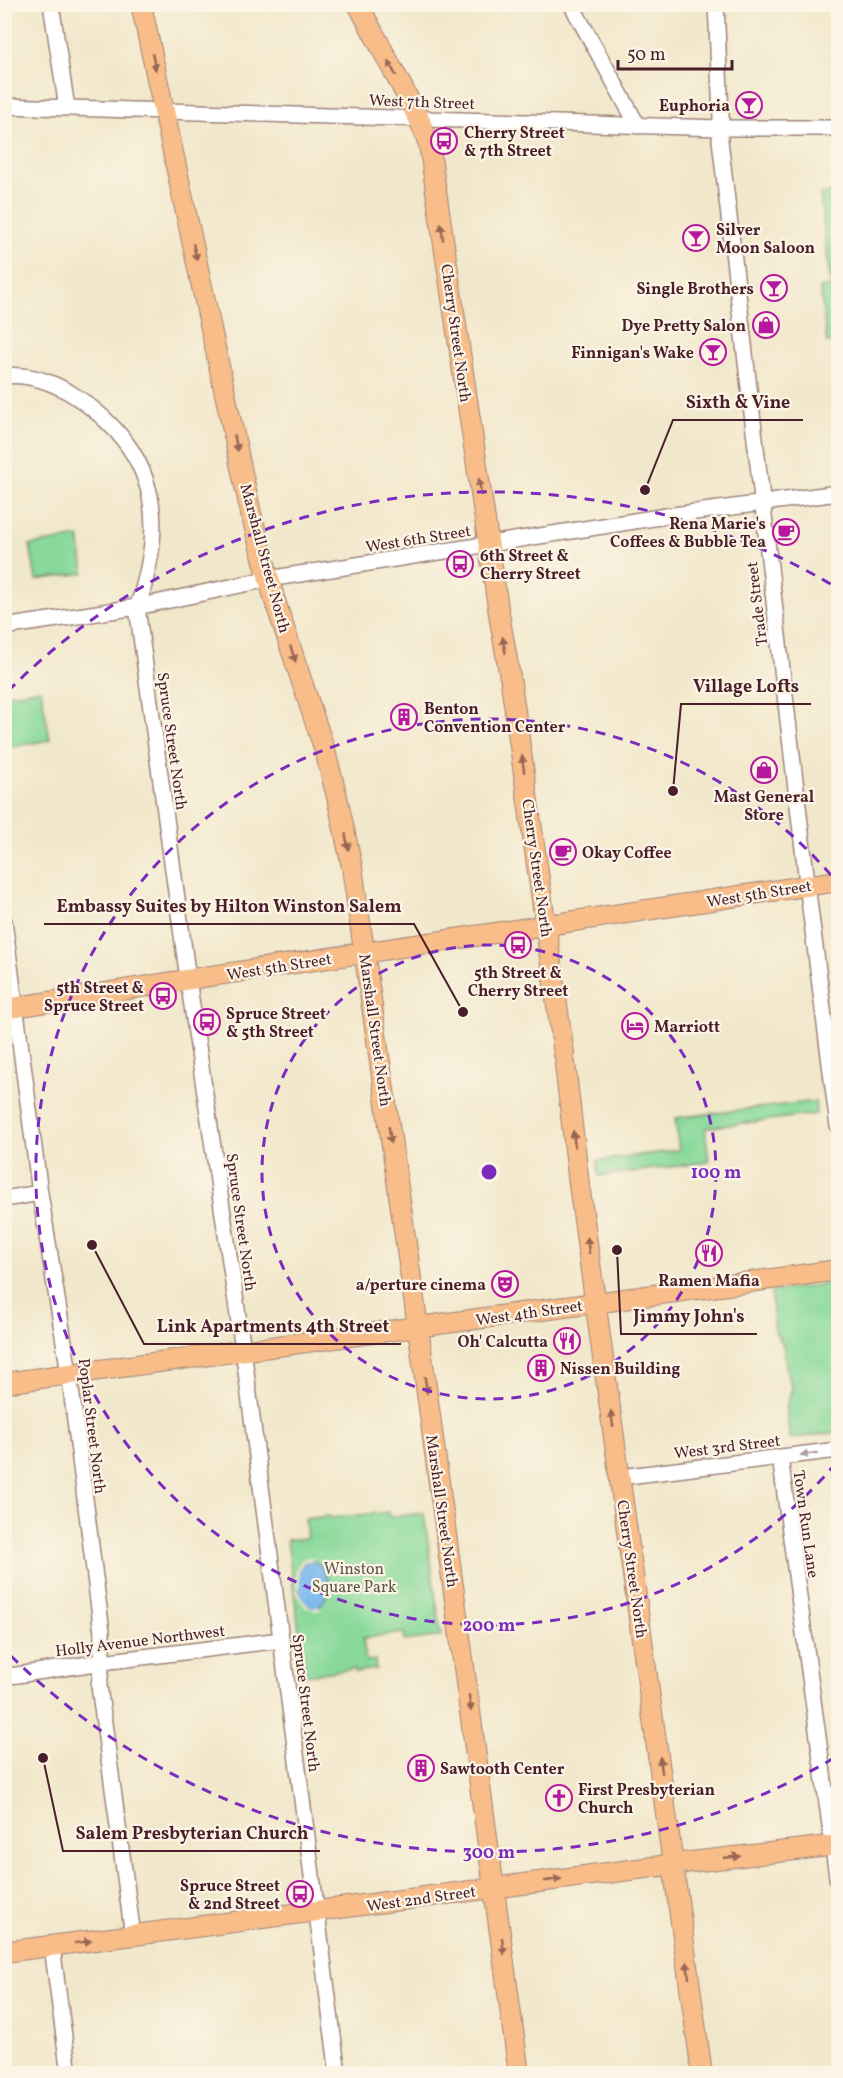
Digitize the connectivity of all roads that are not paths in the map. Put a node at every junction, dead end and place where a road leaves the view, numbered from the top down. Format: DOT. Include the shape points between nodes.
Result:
graph roads {
  1 [pos="51,4"];
  2 [pos="141,4"];
  3 [pos="358,4"];
  4 [pos="571,4"];
  5 [pos="716,4"];
  6 [pos="4,106"];
  7 [pos="66,108"];
  8 [pos="164,111"];
  9 [pos="419,119"];
  10 [pos="638,126"];
  11 [pos="720,128"];
  12 [pos="838,128"];
  13 [pos="4,376"];
  14 [pos="838,493"];
  15 [pos="763,503"];
  16 [pos="488,545"];
  17 [pos="268,579"];
  18 [pos="136,607"];
  19 [pos="4,627"];
  20 [pos="838,881"];
  21 [pos="807,886"];
  22 [pos="4,921"];
  23 [pos="547,926"];
  24 [pos="365,953"];
  25 [pos="188,979"];
  26 [pos="10,1009"];
  27 [pos="838,1126"];
  28 [pos="40,1193"];
  29 [pos="4,1199"];
  30 [pos="838,1270"];
  31 [pos="596,1303"];
  32 [pos="418,1327"];
  33 [pos="243,1349"];
  34 [pos="69,1373"];
  35 [pos="4,1383"];
  36 [pos="838,1450"];
  37 [pos="780,1457"];
  38 [pos="620,1477"];
  39 [pos="281,1640"];
  40 [pos="102,1662"];
  41 [pos="4,1677"];
  42 [pos="836,1845"];
  43 [pos="674,1864"];
  44 [pos="838,1884"];
  45 [pos="495,1888"];
  46 [pos="317,1912"];
  47 [pos="134,1936"];
  48 [pos="52,1946"];
  49 [pos="4,1952"];
  50 [pos="69,2073"];
  51 [pos="338,2073"];
  52 [pos="519,2073"];
  53 [pos="702,2073"];
  1 -- 7 [label="street"];
  2 -- 8 [label="main road, Marshall Street North, one-way"];
  9 -- 3 [label="main road, Cherry Street North, one-way"];
  4 -- 10 [label="street"];
  5 -- 11 [label="street, Trade Street"];
  6 -- 7 [label="street, West 7th Street"];
  7 -- 8 [label="street, West 7th Street"];
  8 -- 9 [label="street, West 7th Street"];
  8 -- 17 [label="main road, Marshall Street North, one-way"];
  9 -- 10 [label="street, West 7th Street"];
  16 -- 9 [label="main road, Cherry Street North, one-way" via="432,160"];
  10 -- 11 [label="street, West 7th Street"];
  11 -- 12 [label="street, West 7th Street"];
  11 -- 15 [label="street, Trade Street"];
  13 -- 18 [label="street, Spruce Street North" via="32,376 70,392 110,424 131,448 141,466 153,507 154,527 142,596"];
  14 -- 15 [label="street, West 6th Street"];
  15 -- 16 [label="street, West 6th Street"];
  15 -- 21 [label="street, Trade Street"];
  16 -- 17 [label="street, West 6th Street"];
  23 -- 16 [label="main road, Cherry Street North, one-way"];
  17 -- 18 [label="street, West 6th Street"];
  17 -- 24 [label="main road, Marshall Street North, one-way" via="314,714 337,797"];
  18 -- 19 [label="street, West 6th Street"];
  18 -- 25 [label="street, Spruce Street North"];
  20 -- 21 [label="main road, West 5th Street"];
  21 -- 23 [label="main road, West 5th Street"];
  21 -- 27 [label="street, Trade Street"];
  22 -- 26 [label="street, Poplar Street North"];
  23 -- 24 [label="main road, West 5th Street"];
  31 -- 23 [label="main road, Cherry Street North, one-way"];
  24 -- 25 [label="main road, West 5th Street"];
  24 -- 32 [label="main road, Marshall Street North, one-way"];
  25 -- 26 [label="main road, West 5th Street"];
  25 -- 33 [label="street, Spruce Street North"];
  26 -- 28 [label="street, Poplar Street North"];
  28 -- 29 [label="street"];
  28 -- 34 [label="street, Poplar Street North"];
  30 -- 31 [label="main road, West 4th Street"];
  31 -- 32 [label="main road, West 4th Street"];
  38 -- 31 [label="main road, Cherry Street North, one-way"];
  32 -- 33 [label="main road, West 4th Street"];
  32 -- 45 [label="main road, Marshall Street North, one-way"];
  33 -- 34 [label="main road, West 4th Street"];
  33 -- 39 [label="street, Spruce Street North"];
  34 -- 35 [label="main road, West 4th Street"];
  34 -- 40 [label="street, Poplar Street North" via="102,1632"];
  36 -- 37 [label="street, West 3rd Street, one-way"];
  37 -- 38 [label="street, West 3rd Street"];
  37 -- 42 [label="street, Town Run Lane"];
  43 -- 38 [label="main road, Cherry Street North, one-way"];
  39 -- 40 [label="street, Holly Avenue Northwest"];
  39 -- 46 [label="street, Spruce Street North"];
  40 -- 41 [label="street, Holly Avenue Northwest"];
  40 -- 47 [label="street, Poplar Street North" via="99,1686"];
  43 -- 42 [label="main road, West 2nd Street, one-way"];
  42 -- 44 [label="street, Town Run Lane"];
  45 -- 43 [label="main road, West 2nd Street, one-way"];
  53 -- 43 [label="main road, Cherry Street North, one-way"];
  45 -- 46 [label="main road, West 2nd Street"];
  45 -- 52 [label="main road, Marshall Street North, one-way"];
  46 -- 47 [label="main road, West 2nd Street"];
  46 -- 51 [label="street, Spruce Street North"];
  48 -- 47 [label="main road, West 2nd Street, one-way"];
  48 -- 49 [label="main road, West 2nd Street"];
  48 -- 50 [label="street"];
}
